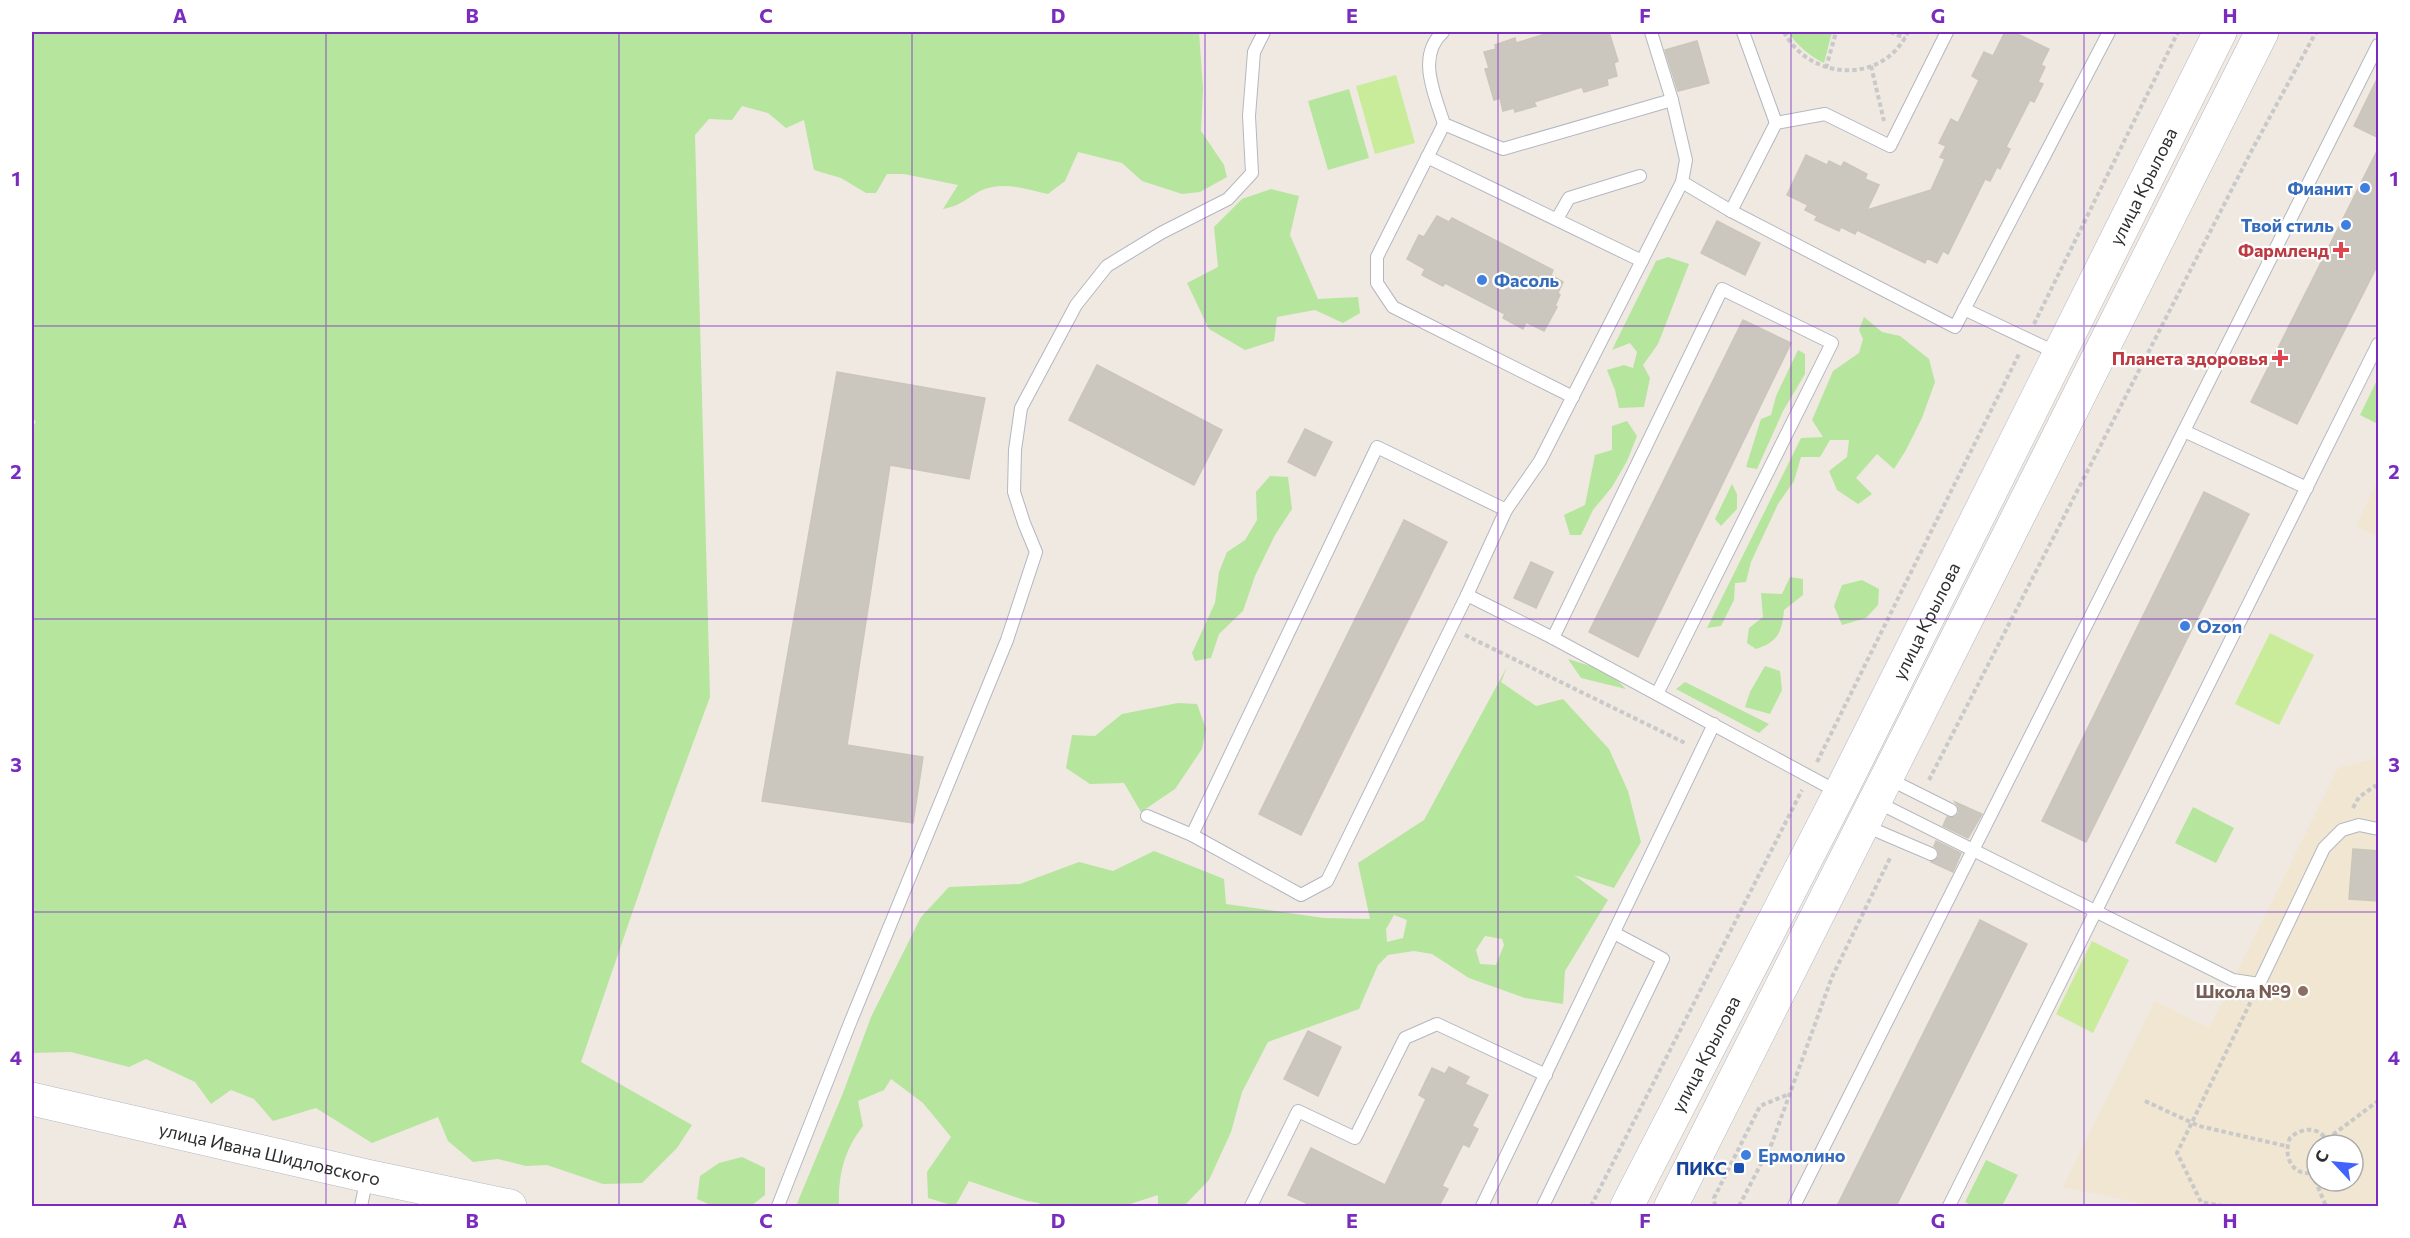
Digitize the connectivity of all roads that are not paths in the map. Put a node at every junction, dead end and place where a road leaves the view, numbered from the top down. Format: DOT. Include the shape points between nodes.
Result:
graph roads {
  1 [pos="1264,32"];
  2 [pos="1443,32"];
  3 [pos="1651,32"];
  4 [pos="1743,32"];
  5 [pos="1947,32"];
  6 [pos="2109,32"];
  7 [pos="2220,32"];
  8 [pos="2262,32"];
  9 [pos="2379,45"];
  10 [pos="1672,100"];
  11 [pos="1444,123"];
  12 [pos="1776,123"];
  13 [pos="1427,157"];
  14 [pos="1640,176"];
  15 [pos="1682,182"];
  16 [pos="1731,211"];
  17 [pos="1557,219"];
  18 [pos="1642,261"];
  19 [pos="1964,309"];
  20 [pos="2379,344"];
  21 [pos="2060,354"];
  22 [pos="1573,397"];
  23 [pos="2184,431"];
  24 [pos="2307,488"];
  25 [pos="1506,510"];
  26 [pos="1467,595"];
  27 [pos="1553,638"];
  28 [pos="1657,694"];
  29 [pos="1714,724"];
  30 [pos="1840,793"];
  31 [pos="1874,801"];
  32 [pos="1951,810"];
  33 [pos="1147,816"];
  34 [pos="2379,830"];
  35 [pos="1192,835"];
  36 [pos="1974,850"];
  37 [pos="1931,854"];
  38 [pos="2096,911"];
  39 [pos="1614,933"];
  40 [pos="1546,1076"];
  41 [pos="32,1099"];
  42 [pos="364,1191"];
  43 [pos="510,1206"];
  44 [pos="778,1206"];
  45 [pos="1251,1206"];
  46 [pos="1482,1206"];
  47 [pos="1543,1206"];
  48 [pos="1627,1206"];
  49 [pos="1671,1206"];
  50 [pos="1794,1206"];
  51 [pos="1949,1206"];
  1 -- 44 [label="lane" via="1254,52 1249,116 1252,173 1228,199 1161,232 1107,266 1076,305 1022,408 1014,492 1036,552 1007,640"];
  2 -- 11 [label="lane" via="1437,37 1427,69"];
  3 -- 10 [label="lane"];
  4 -- 12 [label="lane"];
  5 -- 12 [label="lane" via="1890,146 1825,114"];
  6 -- 19 [label="lane"];
  7 -- 21 [label="main road, улица Крылова"];
  8 -- 31 [label="main road, улица Крылова"];
  9 -- 23 [label="lane"];
  10 -- 11 [label="lane" via="1503,149"];
  10 -- 15 [label="lane" via="1686,160"];
  11 -- 13 [label="lane"];
  12 -- 16 [label="lane"];
  13 -- 17 [label="lane"];
  13 -- 22 [label="lane" via="1377,256 1377,283 1393,307"];
  14 -- 17 [label="lane" via="1569,198"];
  15 -- 16 [label="lane"];
  15 -- 18 [label="lane"];
  16 -- 19 [label="lane" via="1955,327"];
  17 -- 18 [label="lane"];
  18 -- 22 [label="lane"];
  19 -- 21 [label="lane"];
  20 -- 24 [label="lane"];
  21 -- 30 [label="main road, улица Крылова"];
  22 -- 25 [label="lane" via="1540,461"];
  23 -- 24 [label="lane"];
  23 -- 36 [label="lane"];
  24 -- 38 [label="lane"];
  25 -- 26 [label="lane"];
  25 -- 35 [label="lane" via="1377,447"];
  26 -- 27 [label="lane"];
  26 -- 35 [label="lane" via="1327,881 1301,895"];
  27 -- 28 [label="lane"];
  27 -- 28 [label="lane" via="1722,289 1832,343"];
  28 -- 29 [label="lane"];
  29 -- 30 [label="lane"];
  29 -- 39 [label="lane"];
  30 -- 48 [label="main road, улица Крылова"];
  31 -- 32 [label="lane" via="1922,795"];
  31 -- 36 [label="lane"];
  31 -- 37 [label="lane" via="1899,840"];
  31 -- 49 [label="main road, улица Крылова"];
  33 -- 35 [label="lane"];
  34 -- 38 [label="lane" via="2359,825 2342,830 2324,848 2259,984 2233,980"];
  36 -- 38 [label="lane"];
  36 -- 50 [label="lane"];
  38 -- 51 [label="lane"];
  39 -- 40 [label="lane"];
  39 -- 47 [label="lane" via="1663,959"];
  40 -- 45 [label="lane" via="1437,1024 1405,1038 1355,1138 1298,1111"];
  40 -- 46 [label="lane"];
  41 -- 42 [label="main road, улица Ивана Шидловского"];
  42 -- 43 [label="main road, улица Ивана Шидловского"];
}
